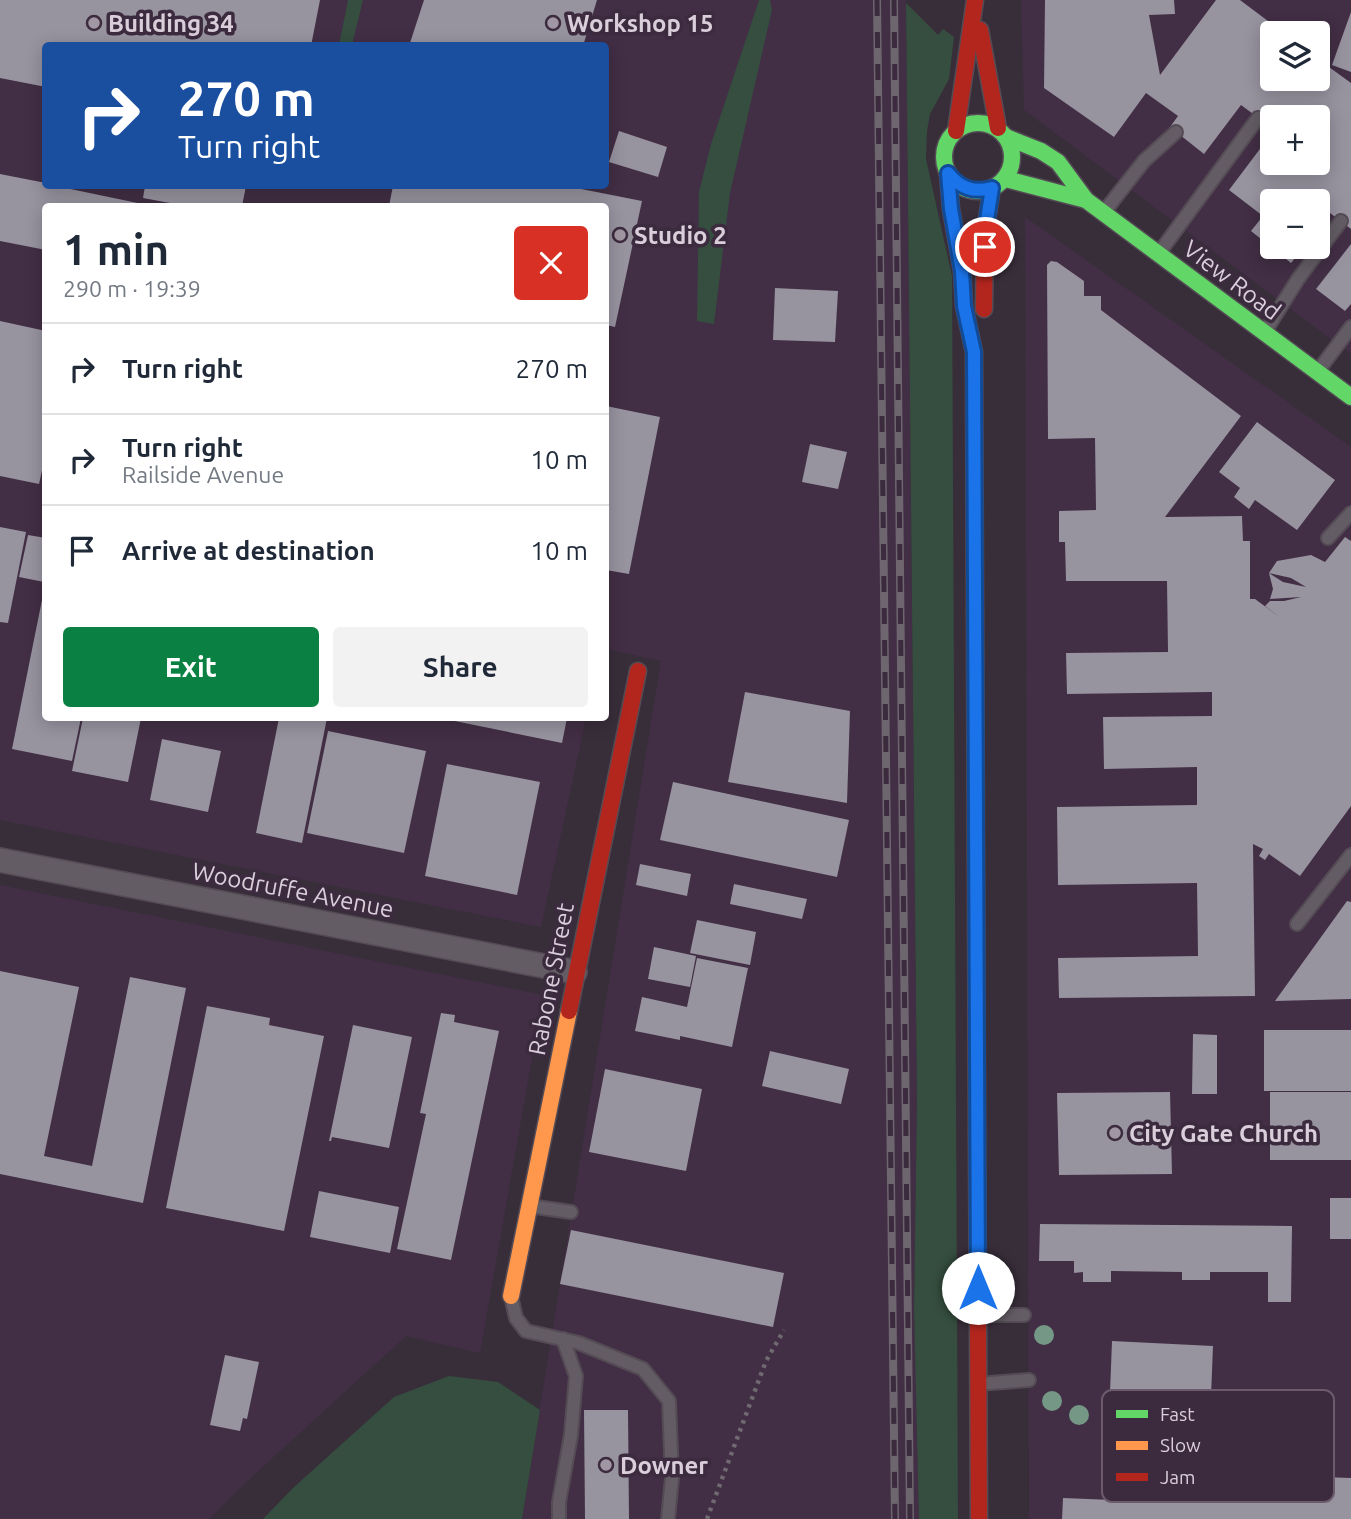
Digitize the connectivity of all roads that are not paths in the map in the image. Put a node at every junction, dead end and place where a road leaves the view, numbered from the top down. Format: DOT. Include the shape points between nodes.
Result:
graph roads {
  1 [pos="975,0"];
  2 [pos="1258,118"];
  3 [pos="956,131"];
  4 [pos="1176,132"];
  5 [pos="1002,133"];
  6 [pos="948,173"];
  7 [pos="999,184"];
  8 [pos="1086,200"];
  9 [pos="1104,213"];
  10 [pos="1341,221"];
  11 [pos="1158,254"];
  12 [pos="1351,327"];
  13 [pos="1264,332"];
  14 [pos="974,352"];
  15 [pos="1318,372"];
  16 [pos="1350,394"];
  17 [pos="1351,513"];
  18 [pos="1328,538"];
  19 [pos="638,671"];
  20 [pos="1351,855"];
  21 [pos="0,860"];
  22 [pos="1297,924"];
  23 [pos="575,972"];
  24 [pos="529,1206"];
  25 [pos="571,1212"];
  26 [pos="511,1296"];
  27 [pos="978,1315"];
  28 [pos="1024,1315"];
  29 [pos="563,1339"];
  30 [pos="1029,1380"];
  31 [pos="978,1384"];
  32 [pos="559,1519"];
  33 [pos="668,1519"];
  34 [pos="979,1519"];
  1 -- 3 [label="main road"];
  1 -- 5 [label="main road"];
  2 -- 11 [label="lane"];
  3 -- 5 [label="main road" via="974,123"];
  3 -- 6 [label="main road" via="945,150"];
  4 -- 9 [label="lane" via="1144,161"];
  5 -- 7 [label="main road" via="1012,149 1011,164"];
  5 -- 8 [label="main road, View Road" via="1058,162"];
  6 -- 7 [label="main road" via="966,189 981,191"];
  6 -- 14 [label="main road"];
  7 -- 8 [label="main road, View Road"];
  7 -- 14 [label="main road" via="985,232 984,313"];
  8 -- 9 [label="main road, View Road"];
  9 -- 11 [label="main road, View Road"];
  10 -- 13 [label="lane"];
  11 -- 13 [label="main road, View Road"];
  12 -- 15 [label="lane"];
  13 -- 15 [label="main road, View Road"];
  14 -- 27 [label="main road"];
  15 -- 16 [label="main road, View Road"];
  17 -- 18 [label="lane"];
  19 -- 23 [label="main road, Rabone Street"];
  20 -- 22 [label="lane"];
  21 -- 23 [label="street, Woodruffe Avenue"];
  23 -- 24 [label="main road, Rabone Street"];
  24 -- 25 [label="lane"];
  24 -- 26 [label="main road, Rabone Street"];
  26 -- 29 [label="lane" via="516,1318 526,1331"];
  27 -- 28 [label="lane"];
  27 -- 31 [label="main road"];
  29 -- 32 [label="lane" via="576,1376"];
  29 -- 33 [label="lane" via="643,1369 669,1401 672,1478"];
  30 -- 31 [label="lane"];
  31 -- 34 [label="main road"];
}
